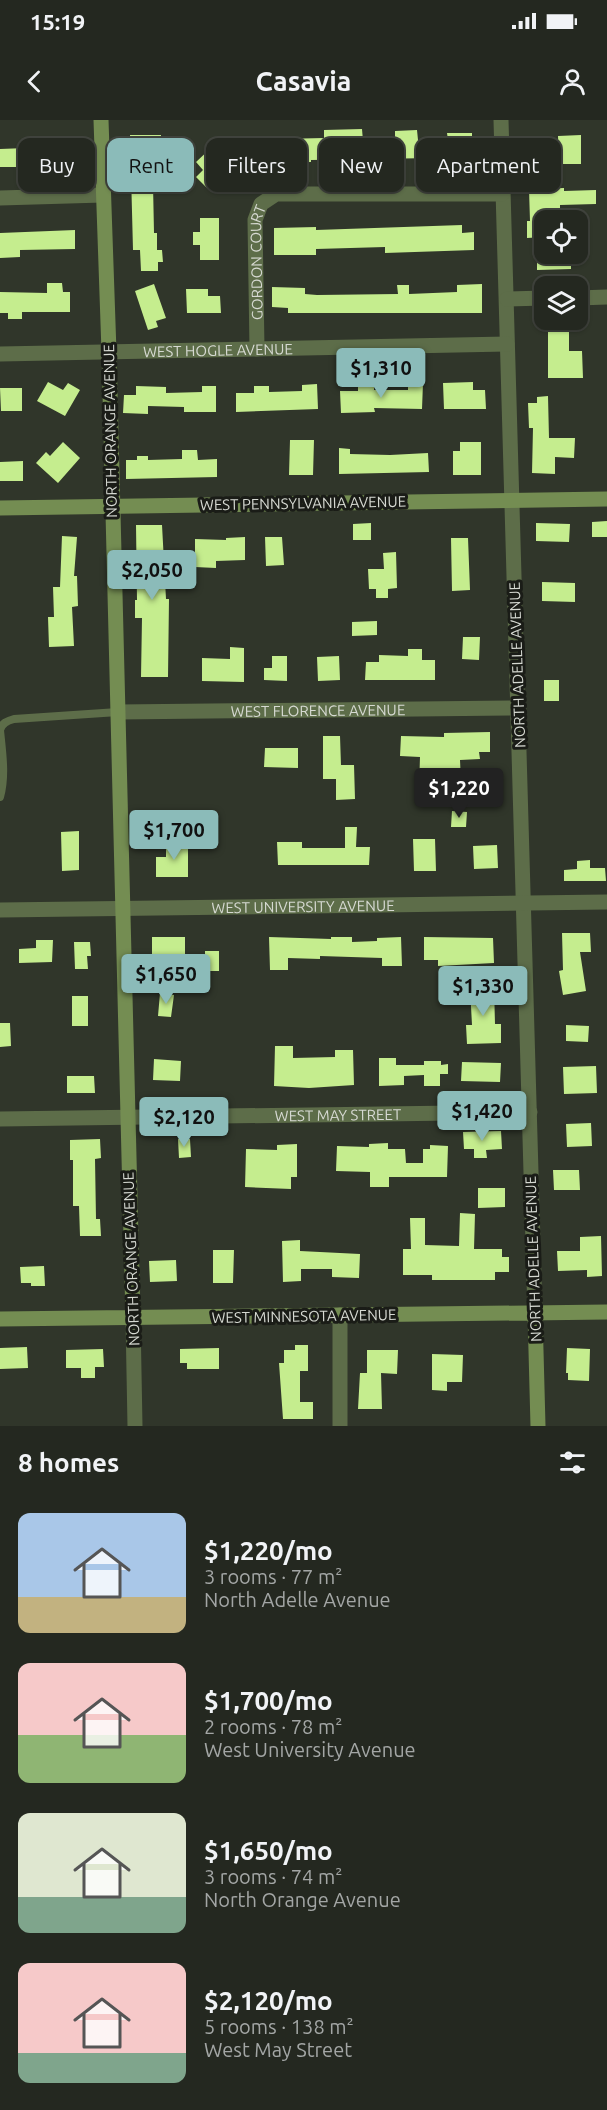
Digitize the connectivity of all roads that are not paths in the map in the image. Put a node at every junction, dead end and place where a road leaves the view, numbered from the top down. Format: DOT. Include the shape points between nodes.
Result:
graph roads {
  1 [pos="100,120"];
  2 [pos="501,120"];
  3 [pos="502,194"];
  4 [pos="103,195"];
  5 [pos="0,198"];
  6 [pos="607,297"];
  7 [pos="534,298"];
  8 [pos="588,298"];
  9 [pos="507,299"];
  10 [pos="507,344"];
  11 [pos="257,349"];
  12 [pos="109,352"];
  13 [pos="0,354"];
  14 [pos="607,499"];
  15 [pos="513,500"];
  16 [pos="112,506"];
  17 [pos="0,508"];
  18 [pos="519,708"];
  19 [pos="118,712"];
  20 [pos="0,797"];
  21 [pos="607,902"];
  22 [pos="525,903"];
  23 [pos="122,908"];
  24 [pos="0,910"];
  25 [pos="530,1112"];
  26 [pos="127,1118"];
  27 [pos="0,1119"];
  28 [pos="607,1312"];
  29 [pos="535,1313"];
  30 [pos="340,1315"];
  31 [pos="133,1318"];
  32 [pos="0,1319"];
  33 [pos="135,1426"];
  34 [pos="340,1426"];
  35 [pos="538,1426"];
  1 -- 4 [label="street, NORTH ORANGE AVENUE"];
  2 -- 3 [label="street, NORTH ADELLE AVENUE"];
  3 -- 9 [label="street, NORTH ADELLE AVENUE"];
  3 -- 11 [label="street, GORDON COURT" via="276,194 261,204 255,220"];
  4 -- 5 [label="street"];
  4 -- 12 [label="street, NORTH ORANGE AVENUE"];
  6 -- 8 [label="street"];
  7 -- 9 [label="street"];
  9 -- 10 [label="street, NORTH ADELLE AVENUE"];
  10 -- 11 [label="street, WEST HOGLE AVENUE"];
  10 -- 15 [label="street, NORTH ADELLE AVENUE"];
  11 -- 12 [label="street, WEST HOGLE AVENUE"];
  12 -- 13 [label="street, WEST HOGLE AVENUE"];
  12 -- 16 [label="street, NORTH ORANGE AVENUE"];
  14 -- 15 [label="street, WEST PENNSYLVANIA AVENUE"];
  15 -- 16 [label="street, WEST PENNSYLVANIA AVENUE"];
  15 -- 18 [label="street, NORTH ADELLE AVENUE"];
  16 -- 17 [label="street, WEST PENNSYLVANIA AVENUE"];
  16 -- 19 [label="street, NORTH ORANGE AVENUE"];
  18 -- 19 [label="street, WEST FLORENCE AVENUE"];
  18 -- 22 [label="street, NORTH ADELLE AVENUE"];
  19 -- 20 [label="lane" via="6,721 0,730"];
  19 -- 23 [label="street, NORTH ORANGE AVENUE"];
  21 -- 22 [label="street, WEST UNIVERSITY AVENUE"];
  22 -- 23 [label="street, WEST UNIVERSITY AVENUE"];
  22 -- 25 [label="street, NORTH ADELLE AVENUE"];
  23 -- 24 [label="street, WEST UNIVERSITY AVENUE"];
  23 -- 26 [label="street, NORTH ORANGE AVENUE"];
  25 -- 26 [label="street, WEST MAY STREET"];
  25 -- 29 [label="street, NORTH ADELLE AVENUE"];
  26 -- 27 [label="street, WEST MAY STREET"];
  26 -- 31 [label="street, NORTH ORANGE AVENUE"];
  28 -- 29 [label="street, WEST MINNESOTA AVENUE"];
  29 -- 30 [label="street, WEST MINNESOTA AVENUE"];
  29 -- 35 [label="street, NORTH ADELLE AVENUE"];
  30 -- 31 [label="street, WEST MINNESOTA AVENUE"];
  30 -- 34 [label="street"];
  31 -- 32 [label="street, WEST MINNESOTA AVENUE"];
  31 -- 33 [label="street, NORTH ORANGE AVENUE"];
}
